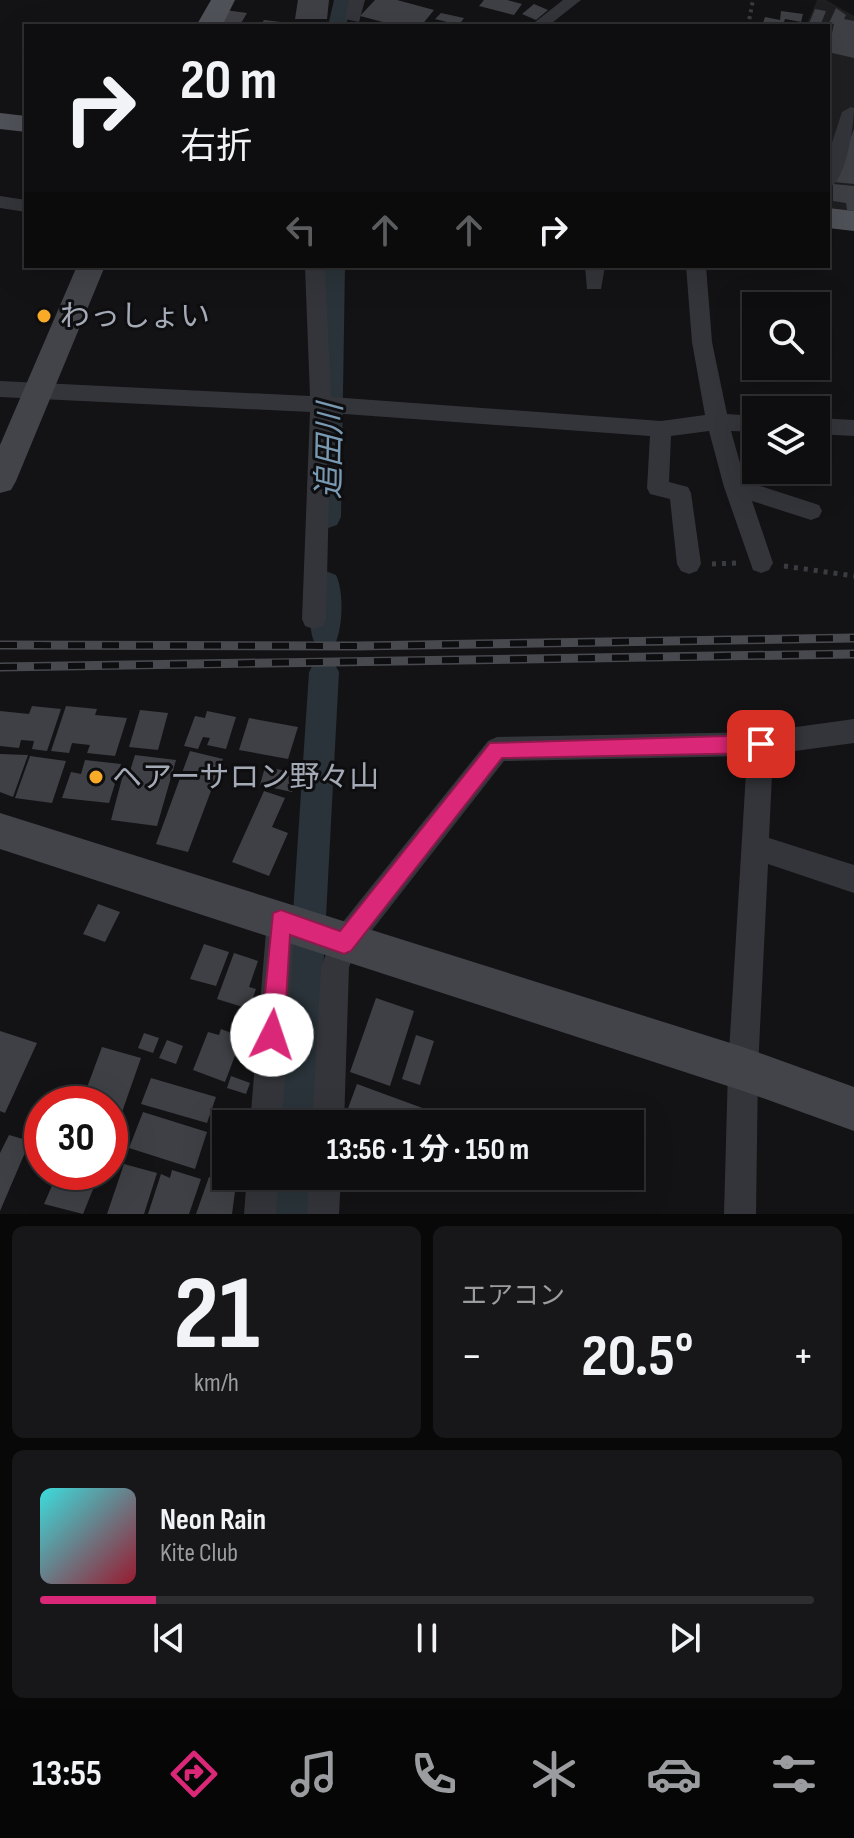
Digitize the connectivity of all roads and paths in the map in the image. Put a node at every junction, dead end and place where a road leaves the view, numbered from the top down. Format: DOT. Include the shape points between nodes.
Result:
graph roads {
  1 [pos="223,0"];
  2 [pos="357,0"];
  3 [pos="573,0"];
  4 [pos="753,0"];
  5 [pos="353,19"];
  6 [pos="210,24"];
  7 [pos="541,24"];
  8 [pos="748,24"];
  9 [pos="851,112"];
  10 [pos="830,176"];
  11 [pos="0,202"];
  12 [pos="24,206"];
  13 [pos="830,218"];
  14 [pos="854,221"];
  15 [pos="90,268"];
  16 [pos="315,268"];
  17 [pos="696,268"];
  18 [pos="0,389"];
  19 [pos="38,391"];
  20 [pos="330,405"];
  21 [pos="717,422"];
  22 [pos="742,423"];
  23 [pos="830,427"];
  24 [pos="854,428"];
  25 [pos="661,429"];
  26 [pos="0,481"];
  27 [pos="735,487"];
  28 [pos="811,511"];
  29 [pos="761,563"];
  30 [pos="689,564"];
  31 [pos="314,619"];
  32 [pos="854,731"];
  33 [pos="761,744"];
  34 [pos="0,831"];
  35 [pos="756,847"];
  36 [pos="854,879"];
  37 [pos="281,920"];
  38 [pos="344,943"];
  39 [pos="743,1069"];
  40 [pos="854,1109"];
  41 [pos="267,1110"];
  42 [pos="329,1110"];
  43 [pos="262,1190"];
  44 [pos="324,1190"];
  45 [pos="260,1214"];
  46 [pos="323,1214"];
  47 [pos="740,1214"];
  1 -- 6 [label="main road"];
  2 -- 5 [label="street"];
  3 -- 7 [label="street"];
  4 -- 8 [label="path"];
  9 -- 10 [label="street"];
  11 -- 12 [label="street"];
  13 -- 14 [label="main road"];
  15 -- 19 [label="street"];
  16 -- 20 [label="street"];
  17 -- 21 [label="street" via="697,323"];
  18 -- 19 [label="street"];
  19 -- 20 [label="street"];
  19 -- 26 [label="street"];
  20 -- 25 [label="street"];
  20 -- 31 [label="street"];
  21 -- 22 [label="street"];
  21 -- 25 [label="street"];
  21 -- 27 [label="street"];
  23 -- 24 [label="street"];
  25 -- 30 [label="street" via="658,488 680,493"];
  27 -- 28 [label="street"];
  27 -- 29 [label="street"];
  32 -- 33 [label="street"];
  33 -- 35 [label="street"];
  33 -- 38 [label="street" via="497,749"];
  34 -- 37 [label="street"];
  35 -- 36 [label="street"];
  35 -- 39 [label="street"];
  37 -- 38 [label="street"];
  37 -- 41 [label="street"];
  38 -- 39 [label="street"];
  38 -- 42 [label="street" via="335,967"];
  39 -- 40 [label="street"];
  39 -- 47 [label="street"];
  43 -- 45 [label="street"];
  44 -- 46 [label="street"];
}
